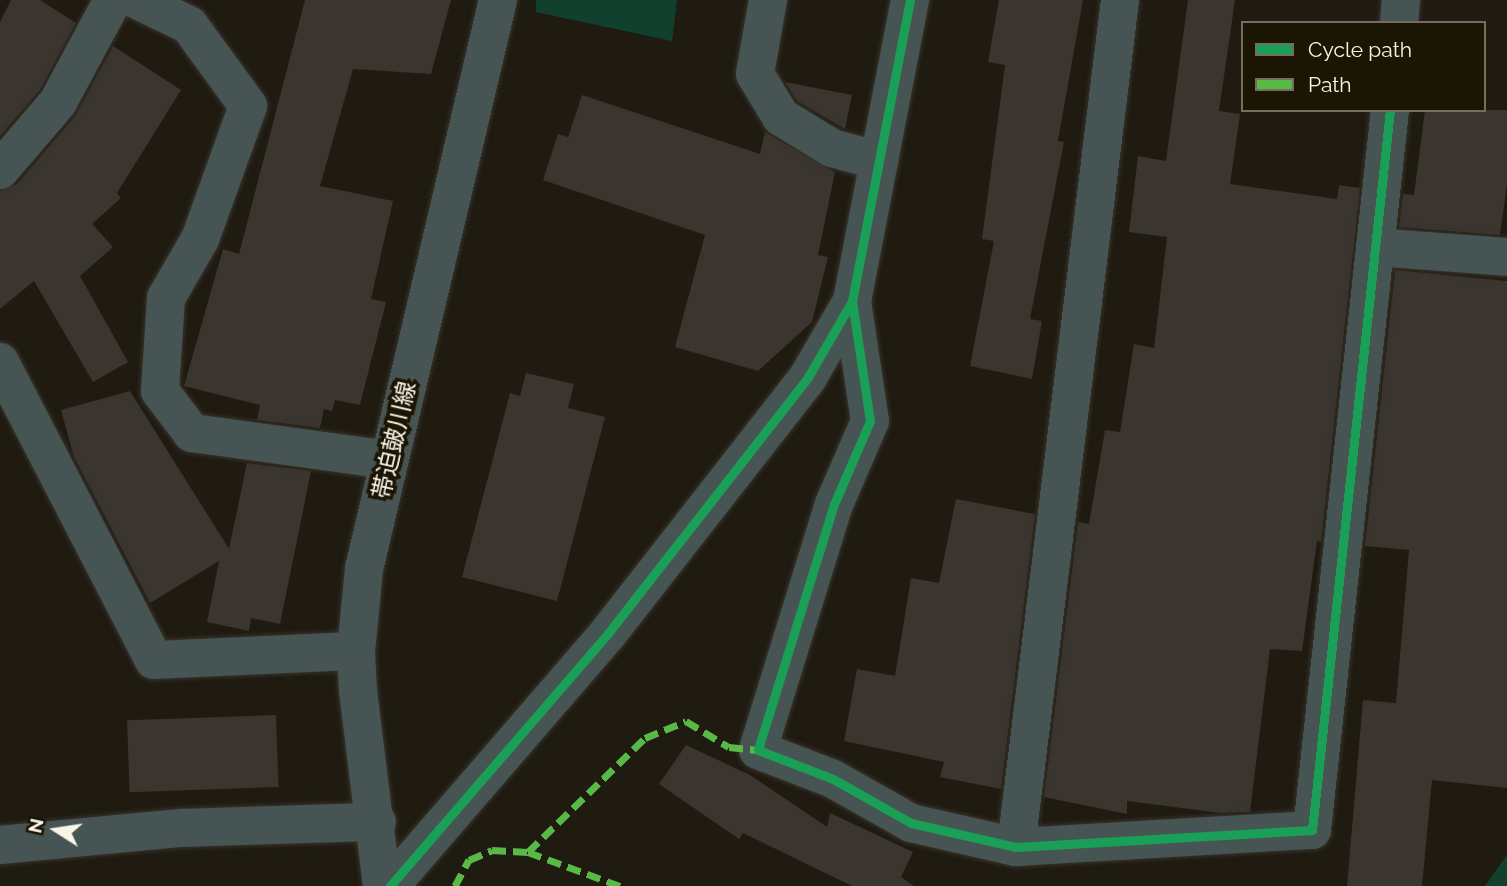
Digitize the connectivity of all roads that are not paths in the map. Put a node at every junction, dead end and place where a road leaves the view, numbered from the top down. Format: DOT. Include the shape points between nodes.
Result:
graph roads {
  1 [pos="113,0"];
  2 [pos="137,0"];
  3 [pos="498,0"];
  4 [pos="768,0"];
  5 [pos="910,0"];
  6 [pos="1121,0"];
  7 [pos="1401,0"];
  8 [pos="1399,21"];
  9 [pos="1390,112"];
  10 [pos="878,161"];
  11 [pos="0,170"];
  12 [pos="1375,247"];
  13 [pos="1507,257"];
  14 [pos="852,301"];
  15 [pos="0,362"];
  16 [pos="388,460"];
  17 [pos="356,651"];
  18 [pos="377,822"];
  19 [pos="0,845"];
  20 [pos="1016,847"];
  21 [pos="382,886"];
  22 [pos="390,886"];
  1 -- 11 [label="street" via="58,102"];
  2 -- 16 [label="street" via="189,25 248,106 200,239 166,298 160,391 192,433"];
  3 -- 16 [label="street, 帯迫皷川線"];
  4 -- 10 [label="street" via="755,75 781,117 832,148"];
  5 -- 10 [label="street"];
  6 -- 20 [label="street"];
  7 -- 8 [label="street"];
  9 -- 12 [label="street"];
  10 -- 14 [label="street"];
  12 -- 13 [label="street"];
  12 -- 20 [label="street" via="1312,830"];
  14 -- 20 [label="street" via="870,421 834,504 758,750 833,779 911,823"];
  14 -- 22 [label="street" via="808,377 609,632"];
  15 -- 17 [label="street" via="154,660"];
  16 -- 17 [label="street, 帯迫皷川線" via="364,569"];
  17 -- 18 [label="street, 帯迫皷川線"];
  18 -- 19 [label="street" via="181,828"];
  18 -- 21 [label="street, 帯迫皷川線"];
}
